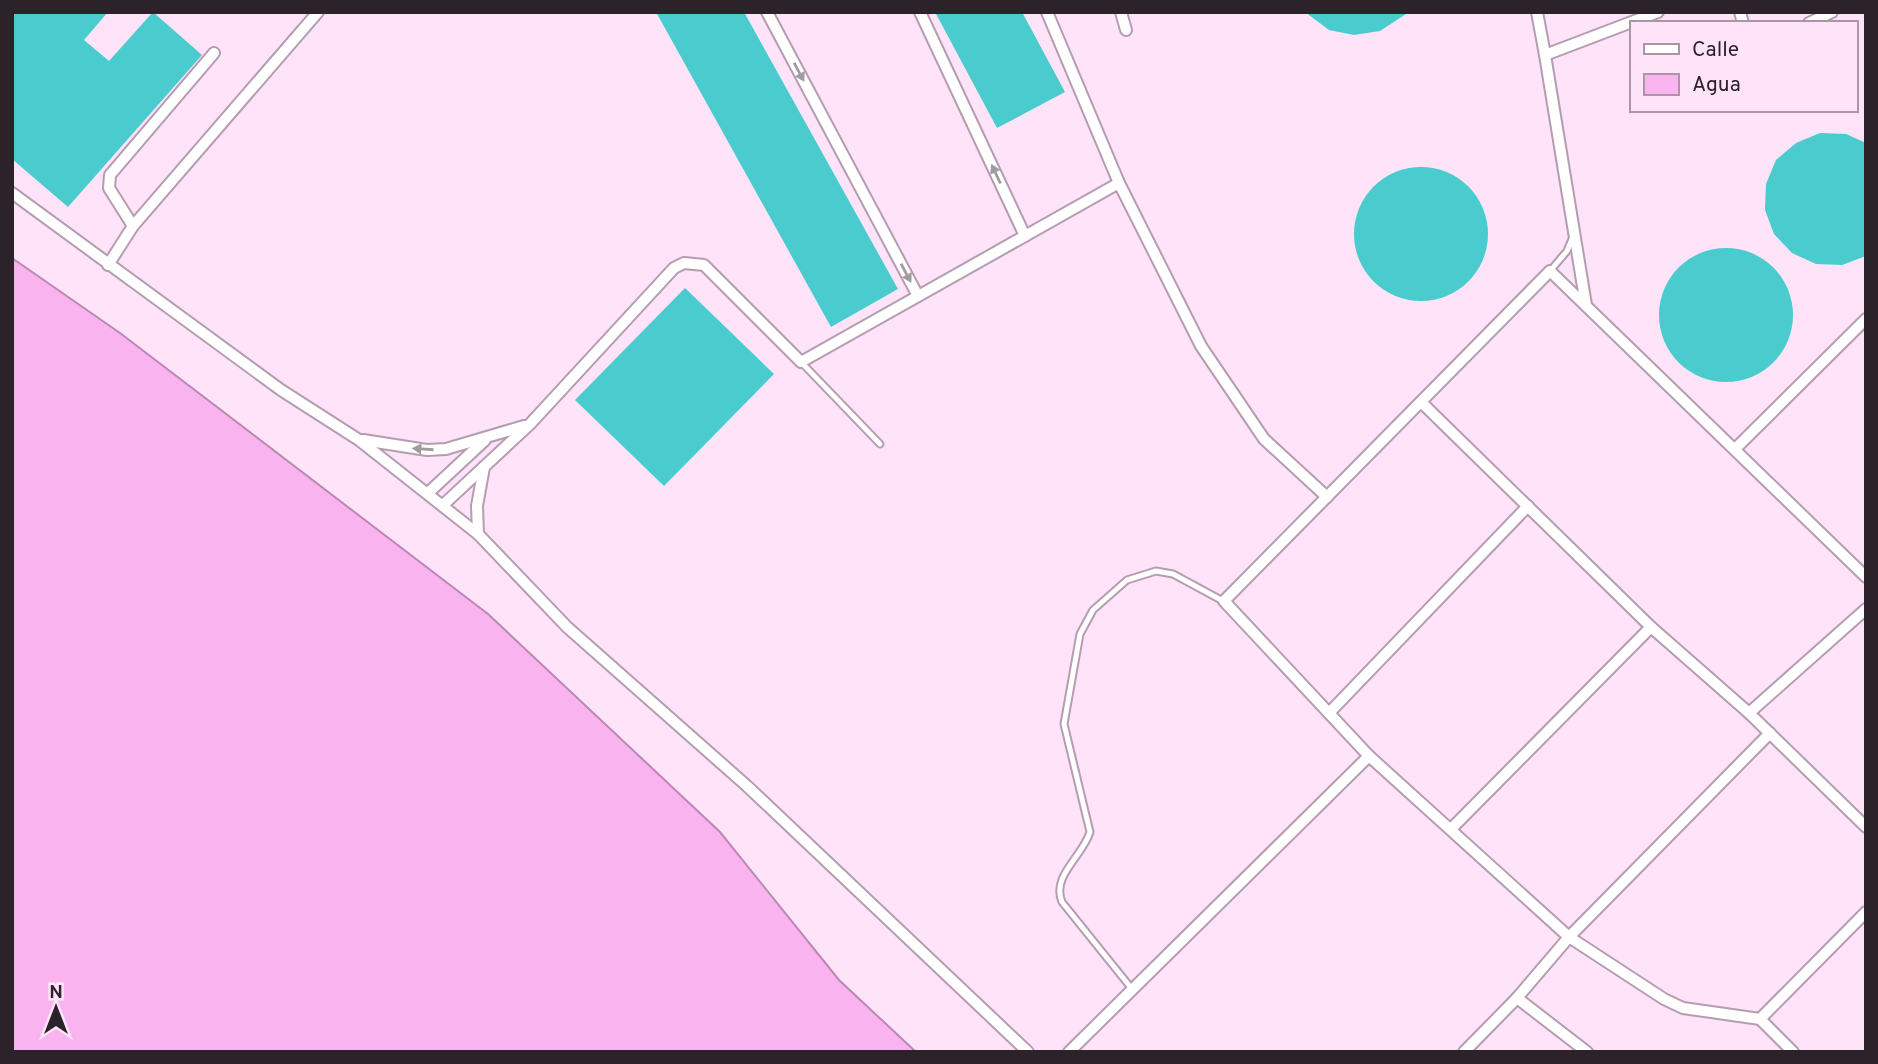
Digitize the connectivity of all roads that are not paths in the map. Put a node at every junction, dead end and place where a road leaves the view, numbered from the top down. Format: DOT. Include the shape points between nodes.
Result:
graph roads {
  1 [pos="317,12"];
  2 [pos="767,12"];
  3 [pos="920,12"];
  4 [pos="1047,12"];
  5 [pos="1121,12"];
  6 [pos="1537,12"];
  7 [pos="1658,12"];
  8 [pos="1832,12"];
  9 [pos="1634,21"];
  10 [pos="1813,21"];
  11 [pos="1630,23"];
  12 [pos="1126,30"];
  13 [pos="214,54"];
  14 [pos="1545,55"];
  15 [pos="1119,183"];
  16 [pos="12,193"];
  17 [pos="133,226"];
  18 [pos="1574,226"];
  19 [pos="1025,236"];
  20 [pos="108,265"];
  21 [pos="1550,271"];
  22 [pos="918,296"];
  23 [pos="1586,305"];
  24 [pos="1866,319"];
  25 [pos="801,362"];
  26 [pos="1421,401"];
  27 [pos="530,424"];
  28 [pos="487,438"];
  29 [pos="359,440"];
  30 [pos="880,444"];
  31 [pos="1735,449"];
  32 [pos="484,466"];
  33 [pos="428,493"];
  34 [pos="1327,497"];
  35 [pos="443,505"];
  36 [pos="1528,506"];
  37 [pos="478,534"];
  38 [pos="1866,577"];
  39 [pos="1224,601"];
  40 [pos="1866,609"];
  41 [pos="1651,627"];
  42 [pos="1329,713"];
  43 [pos="1749,713"];
  44 [pos="1770,733"];
  45 [pos="1369,756"];
  46 [pos="1866,827"];
  47 [pos="1451,829"];
  48 [pos="1866,912"];
  49 [pos="1569,937"];
  50 [pos="1132,989"];
  51 [pos="1517,998"];
  52 [pos="1760,1020"];
  53 [pos="1028,1052"];
  54 [pos="1069,1052"];
  55 [pos="1464,1052"];
  56 [pos="1587,1052"];
  57 [pos="1793,1052"];
  1 -- 17 [label="street"];
  2 -- 22 [label="street, one-way"];
  19 -- 3 [label="street, one-way"];
  4 -- 15 [label="street"];
  5 -- 12 [label="street"];
  6 -- 14 [label="street"];
  7 -- 9 [label="street"];
  8 -- 10 [label="street"];
  11 -- 14 [label="street"];
  13 -- 17 [label="street" via="110,175 109,188"];
  14 -- 18 [label="street"];
  15 -- 19 [label="street"];
  15 -- 34 [label="street" via="1201,346 1264,439"];
  16 -- 20 [label="street"];
  17 -- 20 [label="street"];
  18 -- 21 [label="lane" via="1567,251"];
  18 -- 23 [label="street"];
  19 -- 22 [label="street"];
  20 -- 29 [label="street" via="281,390"];
  21 -- 23 [label="street"];
  21 -- 26 [label="street"];
  22 -- 25 [label="street"];
  23 -- 31 [label="street"];
  24 -- 31 [label="street"];
  25 -- 27 [label="street" via="704,265 684,263 674,268"];
  25 -- 30 [label="lane"];
  26 -- 34 [label="street"];
  26 -- 36 [label="street"];
  27 -- 28 [label="street"];
  27 -- 32 [label="street"];
  28 -- 29 [label="street, one-way" via="427,450"];
  28 -- 33 [label="street"];
  29 -- 33 [label="street"];
  31 -- 38 [label="street"];
  32 -- 35 [label="street"];
  32 -- 37 [label="street"];
  33 -- 35 [label="street"];
  34 -- 39 [label="street"];
  35 -- 37 [label="street"];
  36 -- 41 [label="street"];
  36 -- 42 [label="street"];
  37 -- 53 [label="street" via="567,627 747,786"];
  39 -- 42 [label="street"];
  39 -- 50 [label="lane" via="1173,573 1156,571 1127,580 1093,610 1080,634 1064,724 1090,832 1059,882 1058,893"];
  40 -- 43 [label="street"];
  41 -- 43 [label="street"];
  41 -- 47 [label="street"];
  42 -- 45 [label="street"];
  43 -- 44 [label="street"];
  44 -- 46 [label="street"];
  44 -- 49 [label="street"];
  45 -- 47 [label="street"];
  45 -- 50 [label="street"];
  47 -- 49 [label="street"];
  48 -- 52 [label="street"];
  49 -- 51 [label="street"];
  49 -- 52 [label="street" via="1664,999 1683,1007"];
  50 -- 54 [label="street"];
  51 -- 55 [label="street"];
  51 -- 56 [label="street"];
  52 -- 57 [label="street"];
}
